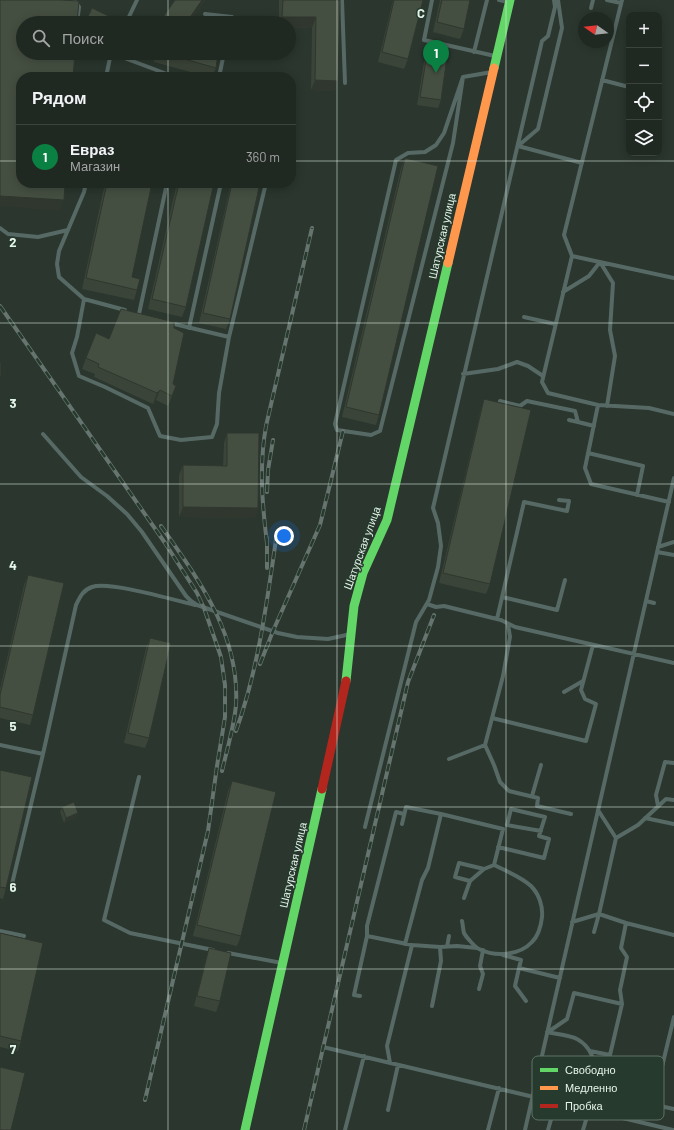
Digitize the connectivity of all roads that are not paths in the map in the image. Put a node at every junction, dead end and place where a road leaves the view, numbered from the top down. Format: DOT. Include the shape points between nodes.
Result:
graph roads {
  1 [pos="74,0"];
  2 [pos="137,0"];
  3 [pos="342,0"];
  4 [pos="432,0"];
  5 [pos="487,0"];
  6 [pos="499,0"];
  7 [pos="554,0"];
  8 [pos="558,0"];
  9 [pos="593,0"];
  10 [pos="607,0"];
  11 [pos="510,1"];
  12 [pos="621,2"];
  13 [pos="591,8"];
  14 [pos="205,14"];
  15 [pos="78,16"];
  16 [pos="129,16"];
  17 [pos="223,16"];
  18 [pos="474,52"];
  19 [pos="496,56"];
  20 [pos="110,60"];
  21 [pos="129,60"];
  22 [pos="223,60"];
  23 [pos="107,72"];
  24 [pos="161,72"];
  25 [pos="220,72"];
  26 [pos="493,72"];
  27 [pos="463,77"];
  28 [pos="602,80"];
  29 [pos="345,83"];
  30 [pos="626,85"];
  31 [pos="518,146"];
  32 [pos="582,162"];
  33 [pos="85,188"];
  34 [pos="166,188"];
  35 [pos="220,188"];
  36 [pos="265,188"];
  37 [pos="0,228"];
  38 [pos="68,230"];
  39 [pos="572,256"];
  40 [pos="600,262"];
  41 [pos="674,278"];
  42 [pos="563,292"];
  43 [pos="84,299"];
  44 [pos="139,314"];
  45 [pos="146,316"];
  46 [pos="524,317"];
  47 [pos="168,322"];
  48 [pos="555,324"];
  49 [pos="189,328"];
  50 [pos="229,337"];
  51 [pos="463,374"];
  52 [pos="543,376"];
  53 [pos="598,405"];
  54 [pos="499,406"];
  55 [pos="607,406"];
  56 [pos="674,414"];
  57 [pos="569,420"];
  58 [pos="578,422"];
  59 [pos="594,426"];
  60 [pos="43,434"];
  61 [pos="588,453"];
  62 [pos="674,478"];
  63 [pos="637,494"];
  64 [pos="559,500"];
  65 [pos="668,502"];
  66 [pos="674,542"];
  67 [pos="658,549"];
  68 [pos="674,555"];
  69 [pos="564,580"];
  70 [pos="502,597"];
  71 [pos="646,601"];
  72 [pos="654,603"];
  73 [pos="427,604"];
  74 [pos="197,605"];
  75 [pos="497,619"];
  76 [pos="508,624"];
  77 [pos="351,634"];
  78 [pos="593,645"];
  79 [pos="634,654"];
  80 [pos="674,663"];
  81 [pos="584,681"];
  82 [pos="564,692"];
  83 [pos="492,718"];
  84 [pos="0,745"];
  85 [pos="485,746"];
  86 [pos="43,754"];
  87 [pos="449,759"];
  88 [pos="674,763"];
  89 [pos="541,765"];
  90 [pos="139,777"];
  91 [pos="532,796"];
  92 [pos="674,800"];
  93 [pos="658,806"];
  94 [pos="598,810"];
  95 [pos="404,814"];
  96 [pos="442,814"];
  97 [pos="571,814"];
  98 [pos="645,818"];
  99 [pos="402,824"];
  100 [pos="674,824"];
  101 [pos="507,825"];
  102 [pos="365,827"];
  103 [pos="503,829"];
  104 [pos="541,831"];
  105 [pos="616,838"];
  106 [pos="498,847"];
  107 [pos="494,865"];
  108 [pos="484,869"];
  109 [pos="470,881"];
  110 [pos="12,884"];
  111 [pos="464,898"];
  112 [pos="599,914"];
  113 [pos="462,921"];
  114 [pos="572,922"];
  115 [pos="626,923"];
  116 [pos="0,931"];
  117 [pos="594,932"];
  118 [pos="674,935"];
  119 [pos="24,936"];
  120 [pos="368,936"];
  121 [pos="449,936"];
  122 [pos="405,944"];
  123 [pos="412,945"];
  124 [pos="440,947"];
  125 [pos="447,947"];
  126 [pos="477,948"];
  127 [pos="483,950"];
  128 [pos="218,951"];
  129 [pos="225,952"];
  130 [pos="501,954"];
  131 [pos="283,964"];
  132 [pos="519,968"];
  133 [pos="560,978"];
  134 [pos="479,989"];
  135 [pos="360,996"];
  136 [pos="526,1001"];
  137 [pos="622,1004"];
  138 [pos="432,1006"];
  139 [pos="674,1017"];
  140 [pos="547,1032"];
  141 [pos="323,1047"];
  142 [pos="590,1051"];
  143 [pos="364,1056"];
  144 [pos="542,1056"];
  145 [pos="593,1056"];
  146 [pos="664,1058"];
  147 [pos="390,1063"];
  148 [pos="398,1064"];
  149 [pos="499,1088"];
  150 [pos="532,1096"];
  151 [pos="532,1100"];
  152 [pos="664,1107"];
  153 [pos="674,1109"];
  154 [pos="388,1110"];
  155 [pos="551,1120"];
  156 [pos="586,1120"];
  157 [pos="631,1120"];
  158 [pos="246,1130"];
  159 [pos="345,1130"];
  160 [pos="488,1130"];
  161 [pos="525,1130"];
  162 [pos="548,1130"];
  163 [pos="583,1130"];
  164 [pos="673,1130"];
  1 -- 15 [label="lane" via="79,7"];
  2 -- 16 [label="lane"];
  3 -- 29 [label="lane"];
  4 -- 18 [label="lane" via="424,40"];
  5 -- 18 [label="lane"];
  6 -- 11 [label="lane"];
  7 -- 31 [label="lane" via="555,7 548,36 542,41"];
  8 -- 31 [label="lane" via="562,28 538,128"];
  9 -- 13 [label="lane"];
  10 -- 12 [label="lane"];
  11 -- 19 [label="street, Шатурская улица"];
  12 -- 28 [label="lane"];
  14 -- 17 [label="lane"];
  18 -- 19 [label="lane"];
  19 -- 26 [label="street, Шатурская улица"];
  20 -- 23 [label="lane"];
  21 -- 24 [label="lane"];
  22 -- 25 [label="lane"];
  26 -- 27 [label="lane"];
  26 -- 77 [label="street, Шатурская улица" via="387,520 363,573 354,606"];
  27 -- 27 [label="lane" via="453,143 380,431 371,435 337,430 336,424 396,160 408,153 425,152 436,145 444,133"];
  28 -- 30 [label="lane"];
  28 -- 32 [label="lane"];
  31 -- 32 [label="lane"];
  31 -- 51 [label="lane"];
  32 -- 39 [label="lane" via="564,235"];
  33 -- 38 [label="lane"];
  34 -- 44 [label="lane"];
  35 -- 49 [label="lane"];
  36 -- 50 [label="lane"];
  37 -- 38 [label="lane" via="8,234 38,237"];
  38 -- 43 [label="lane" via="59,251 59,277"];
  39 -- 40 [label="lane"];
  39 -- 42 [label="lane"];
  40 -- 41 [label="lane"];
  40 -- 42 [label="lane" via="589,276"];
  40 -- 55 [label="lane" via="613,283 610,330 615,356"];
  42 -- 48 [label="lane"];
  43 -- 44 [label="lane"];
  43 -- 50 [label="lane" via="72,353 79,376 148,408 160,436 181,440 212,437"];
  44 -- 45 [label="lane"];
  46 -- 48 [label="lane"];
  47 -- 49 [label="lane"];
  48 -- 52 [label="lane"];
  49 -- 50 [label="lane"];
  51 -- 52 [label="lane" via="498,369 516,362"];
  51 -- 73 [label="lane" via="433,508 441,546 438,567"];
  52 -- 53 [label="lane" via="542,382 548,392"];
  53 -- 55 [label="lane"];
  53 -- 59 [label="lane"];
  54 -- 58 [label="lane" via="500,401 520,406 527,401 575,411"];
  55 -- 56 [label="lane" via="649,408"];
  57 -- 58 [label="lane"];
  58 -- 59 [label="lane"];
  59 -- 61 [label="lane"];
  60 -- 74 [label="lane" via="81,477 127,514 186,596"];
  61 -- 63 [label="lane" via="585,468 591,484"];
  61 -- 63 [label="lane" via="643,466"];
  62 -- 65 [label="lane"];
  63 -- 65 [label="lane"];
  64 -- 70 [label="lane" via="569,501 567,511 524,502"];
  65 -- 67 [label="lane"];
  66 -- 67 [label="lane"];
  67 -- 68 [label="lane"];
  67 -- 71 [label="lane"];
  69 -- 70 [label="lane" via="557,610"];
  70 -- 75 [label="lane"];
  71 -- 72 [label="lane"];
  71 -- 79 [label="lane"];
  73 -- 75 [label="lane"];
  73 -- 102 [label="lane" via="416,622"];
  74 -- 77 [label="lane" via="297,637 328,639"];
  74 -- 86 [label="lane" via="108,586 92,587 84,591 76,605"];
  75 -- 76 [label="lane"];
  76 -- 78 [label="lane"];
  76 -- 83 [label="lane" via="510,637"];
  77 -- 131 [label="street, Шатурская улица" via="347,676"];
  78 -- 79 [label="lane"];
  78 -- 81 [label="lane"];
  79 -- 80 [label="lane"];
  79 -- 94 [label="lane"];
  81 -- 82 [label="lane"];
  81 -- 83 [label="lane" via="581,690 585,698 596,704 586,742"];
  83 -- 85 [label="lane"];
  84 -- 86 [label="lane"];
  85 -- 87 [label="lane"];
  85 -- 91 [label="lane" via="500,782 509,791"];
  86 -- 110 [label="lane"];
  88 -- 93 [label="lane" via="665,762 656,795"];
  89 -- 91 [label="lane"];
  90 -- 128 [label="lane" via="104,920 130,934"];
  91 -- 97 [label="lane" via="538,798 537,806"];
  92 -- 93 [label="lane" via="666,799"];
  93 -- 98 [label="lane"];
  94 -- 105 [label="lane"];
  94 -- 114 [label="lane"];
  95 -- 96 [label="lane" via="406,807"];
  95 -- 99 [label="lane"];
  95 -- 120 [label="lane" via="396,812 367,926"];
  96 -- 103 [label="lane"];
  96 -- 122 [label="lane"];
  98 -- 100 [label="lane"];
  98 -- 105 [label="lane"];
  101 -- 103 [label="lane"];
  101 -- 104 [label="lane"];
  101 -- 106 [label="lane" via="511,809 545,817 539,836 549,839 544,858"];
  103 -- 106 [label="lane"];
  105 -- 112 [label="lane"];
  106 -- 107 [label="lane"];
  107 -- 108 [label="lane"];
  107 -- 130 [label="lane" via="531,887 540,900 542,912 538,935 532,943 513,953"];
  108 -- 109 [label="lane"];
  108 -- 109 [label="lane" via="459,863 455,877"];
  109 -- 111 [label="lane"];
  112 -- 114 [label="lane"];
  112 -- 115 [label="lane"];
  112 -- 117 [label="lane"];
  113 -- 126 [label="lane" via="464,932"];
  114 -- 133 [label="lane"];
  115 -- 118 [label="lane"];
  115 -- 137 [label="lane" via="621,948 627,957 620,990"];
  116 -- 119 [label="lane"];
  120 -- 122 [label="lane"];
  120 -- 135 [label="lane" via="354,995"];
  121 -- 125 [label="lane"];
  122 -- 123 [label="lane"];
  123 -- 124 [label="lane"];
  123 -- 147 [label="lane" via="387,1046"];
  124 -- 125 [label="lane"];
  124 -- 138 [label="lane" via="441,961"];
  125 -- 126 [label="lane"];
  126 -- 127 [label="lane"];
  127 -- 130 [label="lane"];
  127 -- 134 [label="lane" via="480,966 483,974"];
  129 -- 131 [label="lane"];
  130 -- 132 [label="lane" via="521,960"];
  131 -- 158 [label="street, Шатурская улица"];
  132 -- 133 [label="lane"];
  132 -- 136 [label="lane" via="515,986"];
  133 -- 140 [label="lane"];
  137 -- 140 [label="lane" via="574,993 567,1019"];
  137 -- 142 [label="lane" via="610,1055"];
  139 -- 146 [label="lane"];
  140 -- 142 [label="lane" via="576,1038"];
  140 -- 144 [label="lane"];
  141 -- 143 [label="lane"];
  142 -- 145 [label="lane"];
  143 -- 147 [label="lane"];
  143 -- 159 [label="lane"];
  147 -- 148 [label="lane"];
  148 -- 149 [label="lane"];
  148 -- 154 [label="lane"];
  149 -- 150 [label="lane"];
  149 -- 160 [label="lane"];
  151 -- 161 [label="lane"];
  152 -- 153 [label="lane"];
  155 -- 162 [label="lane"];
  156 -- 163 [label="lane"];
  157 -- 164 [label="lane"];
}
